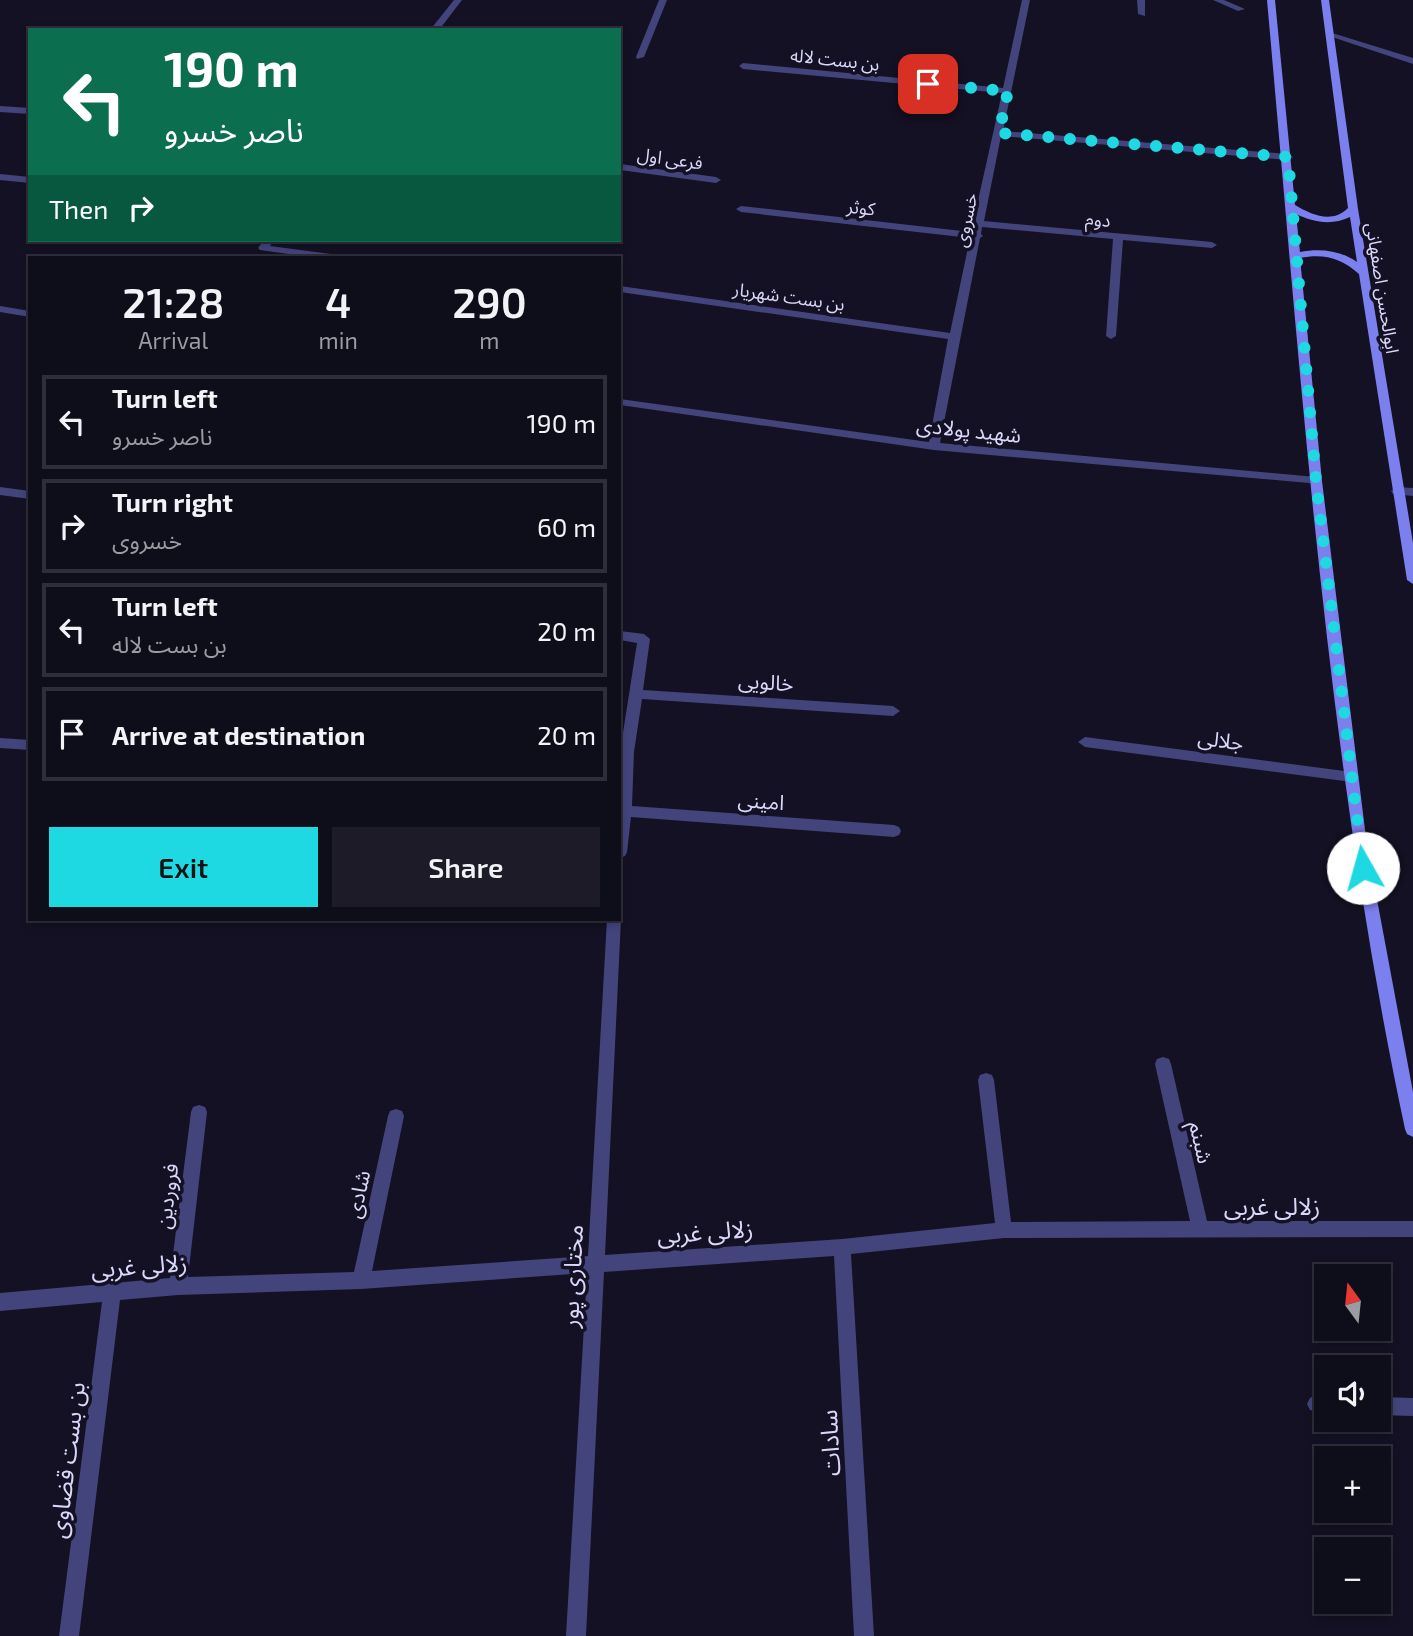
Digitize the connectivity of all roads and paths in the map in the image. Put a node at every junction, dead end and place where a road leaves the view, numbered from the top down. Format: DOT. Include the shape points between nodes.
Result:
graph roads {
  1 [pos="458,0"];
  2 [pos="663,0"];
  3 [pos="1026,0"];
  4 [pos="1141,0"];
  5 [pos="1217,0"];
  6 [pos="1271,0"];
  7 [pos="1325,0"];
  8 [pos="1241,9"];
  9 [pos="1142,14"];
  10 [pos="436,28"];
  11 [pos="1332,34"];
  12 [pos="640,57"];
  13 [pos="1413,61"];
  14 [pos="743,66"];
  15 [pos="1008,91"];
  16 [pos="0,109"];
  17 [pos="28,111"];
  18 [pos="999,133"];
  19 [pos="1288,157"];
  20 [pos="621,167"];
  21 [pos="0,177"];
  22 [pos="28,180"];
  23 [pos="716,180"];
  24 [pos="1292,206"];
  25 [pos="741,209"];
  26 [pos="1353,209"];
  27 [pos="980,224"];
  28 [pos="978,236"];
  29 [pos="1118,237"];
  30 [pos="268,242"];
  31 [pos="1213,245"];
  32 [pos="323,256"];
  33 [pos="1297,256"];
  34 [pos="1362,272"];
  35 [pos="621,289"];
  36 [pos="0,309"];
  37 [pos="28,314"];
  38 [pos="1111,335"];
  39 [pos="954,337"];
  40 [pos="621,402"];
  41 [pos="934,446"];
  42 [pos="1316,481"];
  43 [pos="0,491"];
  44 [pos="1397,491"];
  45 [pos="1413,492"];
  46 [pos="28,495"];
  47 [pos="1413,580"];
  48 [pos="621,636"];
  49 [pos="636,694"];
  50 [pos="893,711"];
  51 [pos="1085,742"];
  52 [pos="0,743"];
  53 [pos="28,745"];
  54 [pos="623,751"];
  55 [pos="1352,777"];
  56 [pos="625,811"];
  57 [pos="894,831"];
  58 [pos="621,844"];
  59 [pos="614,921"];
  60 [pos="1163,1064"];
  61 [pos="986,1080"];
  62 [pos="199,1112"];
  63 [pos="396,1116"];
  64 [pos="1413,1129"];
  65 [pos="1200,1229"];
  66 [pos="1413,1229"];
  67 [pos="1004,1230"];
  68 [pos="842,1247"];
  69 [pos="596,1263"];
  70 [pos="362,1280"];
  71 [pos="178,1286"];
  72 [pos="112,1291"];
  73 [pos="0,1302"];
  74 [pos="1391,1406"];
  75 [pos="1413,1407"];
  76 [pos="69,1636"];
  77 [pos="576,1636"];
  78 [pos="864,1636"];
  1 -- 10 [label="street"];
  2 -- 12 [label="street"];
  3 -- 15 [label="street, خسروی"];
  4 -- 9 [label="street"];
  5 -- 8 [label="street"];
  6 -- 19 [label="main road"];
  7 -- 11 [label="main road, ابوالحسن اصفهانی"];
  11 -- 13 [label="street"];
  11 -- 26 [label="main road, ابوالحسن اصفهانی"];
  14 -- 15 [label="street, بن بست لاله"];
  15 -- 18 [label="street, خسروی"];
  16 -- 17 [label="street"];
  18 -- 19 [label="street"];
  18 -- 27 [label="street, خسروی"];
  19 -- 24 [label="main road"];
  20 -- 23 [label="street, فرعی اول"];
  21 -- 22 [label="street"];
  24 -- 26 [label="main road" via="1326,220 1339,219"];
  24 -- 33 [label="main road"];
  25 -- 28 [label="street, کوثر"];
  26 -- 34 [label="main road, ابوالحسن اصفهانی"];
  27 -- 28 [label="street, خسروی"];
  27 -- 29 [label="street, دوم"];
  28 -- 39 [label="street, خسروی"];
  29 -- 31 [label="street, دوم"];
  29 -- 38 [label="street"];
  30 -- 32 [label="street" via="263,248"];
  33 -- 34 [label="main road" via="1334,254"];
  33 -- 42 [label="main road"];
  34 -- 44 [label="main road, ابوالحسن اصفهانی"];
  35 -- 39 [label="street, بن بست شهریار"];
  36 -- 37 [label="street"];
  39 -- 41 [label="street, خسروی"];
  40 -- 41 [label="street, شهید پولادی"];
  41 -- 42 [label="street, شهید پولادی"];
  42 -- 55 [label="main road"];
  43 -- 46 [label="street"];
  44 -- 45 [label="street"];
  44 -- 47 [label="main road, ابوالحسن اصفهانی"];
  48 -- 49 [label="street" via="644,639"];
  49 -- 50 [label="street, خالویی"];
  49 -- 54 [label="street"];
  51 -- 55 [label="street, جلالی"];
  52 -- 53 [label="street"];
  54 -- 56 [label="street"];
  55 -- 64 [label="main road" via="1363,868"];
  56 -- 57 [label="street, امینی"];
  56 -- 58 [label="street"];
  59 -- 69 [label="street, مختاری پور"];
  60 -- 65 [label="street, شبنم"];
  61 -- 67 [label="street"];
  62 -- 71 [label="street, فروردین"];
  63 -- 70 [label="street, شادی"];
  65 -- 66 [label="street, زلالی غربی"];
  65 -- 67 [label="street, زلالی غربی"];
  67 -- 68 [label="street, زلالی غربی"];
  68 -- 69 [label="street, زلالی غربی"];
  68 -- 78 [label="street, سادات"];
  69 -- 70 [label="street, زلالی غربی"];
  69 -- 77 [label="street, مختاری پور"];
  70 -- 71 [label="street, زلالی غربی"];
  71 -- 72 [label="street, زلالی غربی"];
  72 -- 73 [label="street, زلالی غربی"];
  72 -- 76 [label="street, بن بست قضاوی"];
  74 -- 75 [label="street"];
}
